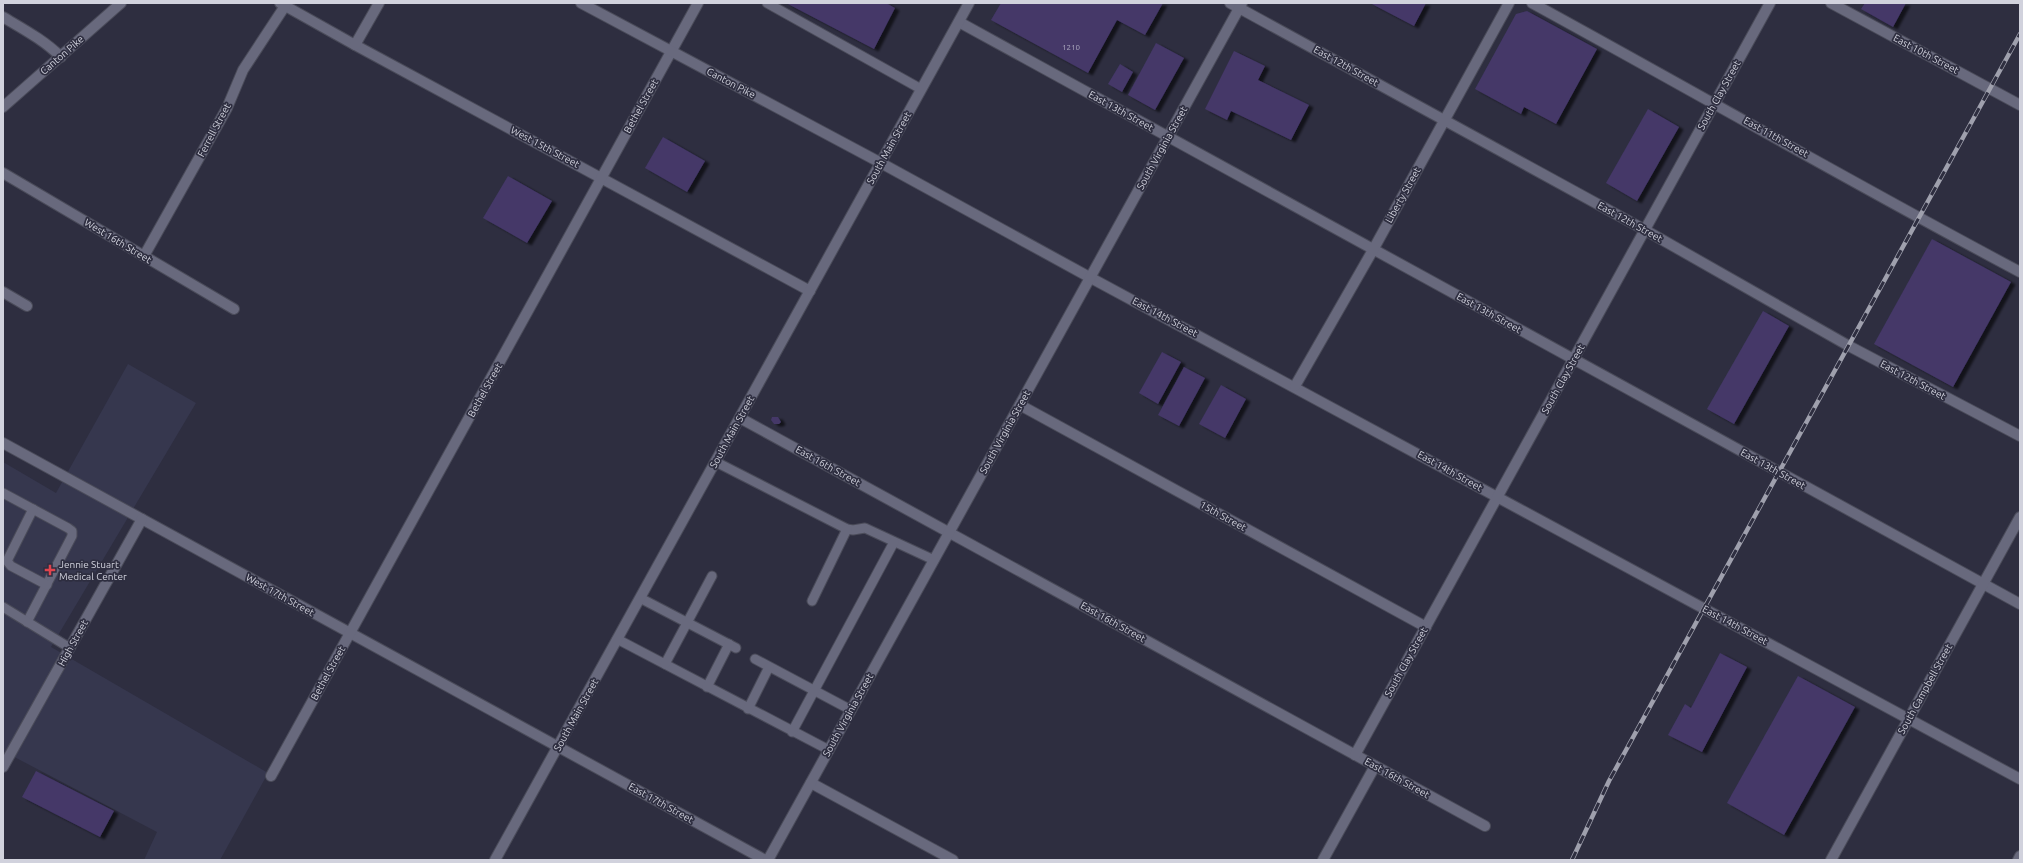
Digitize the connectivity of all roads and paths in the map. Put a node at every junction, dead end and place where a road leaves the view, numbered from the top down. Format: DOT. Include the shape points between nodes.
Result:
graph roads {
  1 [pos="121,3"];
  2 [pos="378,3"];
  3 [pos="581,3"];
  4 [pos="698,3"];
  5 [pos="767,3"];
  6 [pos="969,3"];
  7 [pos="1230,3"];
  8 [pos="1509,3"];
  9 [pos="1532,3"];
  10 [pos="1770,3"];
  11 [pos="1831,3"];
  12 [pos="283,4"];
  13 [pos="1241,6"];
  14 [pos="3,17"];
  15 [pos="959,22"];
  16 [pos="355,46"];
  17 [pos="672,51"];
  18 [pos="61,57"];
  19 [pos="922,89"];
  20 [pos="1715,103"];
  21 [pos="2020,106"];
  22 [pos="3,107"];
  23 [pos="1444,120"];
  24 [pos="1168,137"];
  25 [pos="881,163"];
  26 [pos="3,173"];
  27 [pos="602,178"];
  28 [pos="1644,230"];
  29 [pos="1373,250"];
  30 [pos="144,256"];
  31 [pos="2020,272"];
  32 [pos="1091,278"];
  33 [pos="810,291"];
  34 [pos="3,292"];
  35 [pos="27,306"];
  36 [pos="234,308"];
  37 [pos="1574,359"];
  38 [pos="1295,386"];
  39 [pos="1020,405"];
  40 [pos="740,418"];
  41 [pos="2020,436"];
  42 [pos="3,443"];
  43 [pos="716,462"];
  44 [pos="3,493"];
  45 [pos="1497,497"];
  46 [pos="33,509"];
  47 [pos="2020,517"];
  48 [pos="142,519"];
  49 [pos="847,529"];
  50 [pos="949,533"];
  51 [pos="894,542"];
  52 [pos="934,560"];
  53 [pos="712,576"];
  54 [pos="1983,584"];
  55 [pos="47,585"];
  56 [pos="640,598"];
  57 [pos="812,601"];
  58 [pos="2020,604"];
  59 [pos="3,607"];
  60 [pos="27,622"];
  61 [pos="687,622"];
  62 [pos="1426,627"];
  63 [pos="350,633"];
  64 [pos="618,639"];
  65 [pos="70,648"];
  66 [pos="755,659"];
  67 [pos="665,664"];
  68 [pos="770,667"];
  69 [pos="707,687"];
  70 [pos="815,691"];
  71 [pos="748,709"];
  72 [pos="851,710"];
  73 [pos="1909,718"];
  74 [pos="792,732"];
  75 [pos="558,747"];
  76 [pos="829,750"];
  77 [pos="1355,755"];
  78 [pos="1375,766"];
  79 [pos="3,767"];
  80 [pos="271,776"];
  81 [pos="2020,779"];
  82 [pos="811,783"];
  83 [pos="1485,826"];
  84 [pos="2020,856"];
  85 [pos="495,860"];
  86 [pos="765,860"];
  87 [pos="768,860"];
  88 [pos="953,860"];
  89 [pos="1323,860"];
  90 [pos="1831,860"];
  91 [pos="2018,860"];
  1 -- 18 [label="street, Canton Pike"];
  2 -- 16 [label="street"];
  3 -- 17 [label="street, Canton Pike"];
  4 -- 17 [label="street, Bethel Street"];
  5 -- 19 [label="lane"];
  6 -- 15 [label="street, South Main Street"];
  7 -- 13 [label="street, East 12th Street"];
  8 -- 23 [label="street, Liberty Street"];
  9 -- 20 [label="street, East 11th Street"];
  10 -- 20 [label="street, South Clay Street"];
  11 -- 21 [label="street, East 10th Street"];
  12 -- 16 [label="street, West 15th Street"];
  12 -- 30 [label="street, Ferrell Street" via="243,70 227,108"];
  13 -- 23 [label="street, East 12th Street"];
  13 -- 24 [label="street, South Virginia Street"];
  14 -- 18 [label="street" via="29,32"];
  15 -- 19 [label="street, South Main Street"];
  15 -- 24 [label="street, East 13th Street"];
  16 -- 27 [label="street, West 15th Street"];
  17 -- 25 [label="street, Canton Pike"];
  17 -- 27 [label="street, Bethel Street"];
  18 -- 22 [label="street, Canton Pike"];
  19 -- 25 [label="street, South Main Street"];
  20 -- 28 [label="street, South Clay Street"];
  20 -- 31 [label="street, East 11th Street"];
  23 -- 28 [label="street, East 12th Street"];
  23 -- 29 [label="street, Liberty Street"];
  24 -- 29 [label="street, East 13th Street"];
  24 -- 32 [label="street, South Virginia Street"];
  25 -- 32 [label="street, East 14th Street"];
  25 -- 33 [label="street, South Main Street"];
  26 -- 30 [label="street, West 16th Street"];
  27 -- 33 [label="street, West 15th Street"];
  27 -- 63 [label="street, Bethel Street"];
  28 -- 37 [label="street, South Clay Street"];
  28 -- 41 [label="street, East 12th Street" via="1849,346"];
  29 -- 37 [label="street, East 13th Street"];
  29 -- 38 [label="street, Liberty Street"];
  30 -- 36 [label="street, West 16th Street"];
  32 -- 38 [label="street, East 14th Street"];
  32 -- 39 [label="street, South Virginia Street"];
  33 -- 40 [label="street, South Main Street"];
  34 -- 35 [label="street"];
  37 -- 45 [label="street, South Clay Street"];
  37 -- 54 [label="street, East 13th Street"];
  38 -- 45 [label="street, East 14th Street"];
  39 -- 50 [label="street, South Virginia Street"];
  39 -- 62 [label="street, 15th Street"];
  40 -- 43 [label="street, South Main Street"];
  40 -- 50 [label="street, East 16th Street"];
  42 -- 48 [label="street, West 17th Street"];
  43 -- 49 [label="lane"];
  43 -- 56 [label="street, South Main Street"];
  44 -- 46 [label="lane"];
  45 -- 62 [label="street, South Clay Street"];
  45 -- 73 [label="street, East 14th Street"];
  46 -- 55 [label="lane" via="72,531 72,536"];
  46 -- 55 [label="lane" via="7,561 11,566"];
  47 -- 54 [label="street, South Campbell Street"];
  48 -- 63 [label="street, West 17th Street"];
  48 -- 65 [label="street, High Street"];
  49 -- 51 [label="lane" via="865,528"];
  49 -- 57 [label="lane"];
  50 -- 52 [label="street, South Virginia Street"];
  50 -- 77 [label="street, East 16th Street"];
  51 -- 52 [label="lane"];
  51 -- 70 [label="lane"];
  52 -- 72 [label="street, South Virginia Street"];
  53 -- 61 [label="lane"];
  54 -- 58 [label="street, East 13th Street"];
  54 -- 73 [label="street, South Campbell Street"];
  55 -- 60 [label="lane"];
  56 -- 61 [label="lane"];
  56 -- 64 [label="street, South Main Street"];
  59 -- 60 [label="lane"];
  60 -- 65 [label="lane"];
  61 -- 67 [label="lane"];
  61 -- 69 [label="lane" via="732,646"];
  62 -- 77 [label="street, South Clay Street"];
  63 -- 75 [label="street, West 17th Street"];
  63 -- 80 [label="street, Bethel Street"];
  64 -- 67 [label="lane"];
  64 -- 75 [label="street, South Main Street"];
  65 -- 79 [label="street, High Street"];
  66 -- 68 [label="lane"];
  67 -- 69 [label="lane"];
  68 -- 70 [label="lane"];
  68 -- 71 [label="lane"];
  69 -- 71 [label="lane"];
  70 -- 72 [label="lane"];
  70 -- 74 [label="lane"];
  71 -- 74 [label="lane"];
  72 -- 76 [label="street, South Virginia Street"];
  73 -- 81 [label="street, East 14th Street"];
  73 -- 90 [label="street, South Campbell Street"];
  74 -- 76 [label="lane"];
  75 -- 85 [label="street, South Main Street"];
  75 -- 86 [label="street, East 17th Street"];
  76 -- 82 [label="street, South Virginia Street"];
  77 -- 78 [label="street, East 16th Street"];
  78 -- 83 [label="street, East 16th Street"];
  78 -- 89 [label="street"];
  82 -- 87 [label="street, South Virginia Street"];
  82 -- 88 [label="street"];
  84 -- 91 [label="street"];
}
